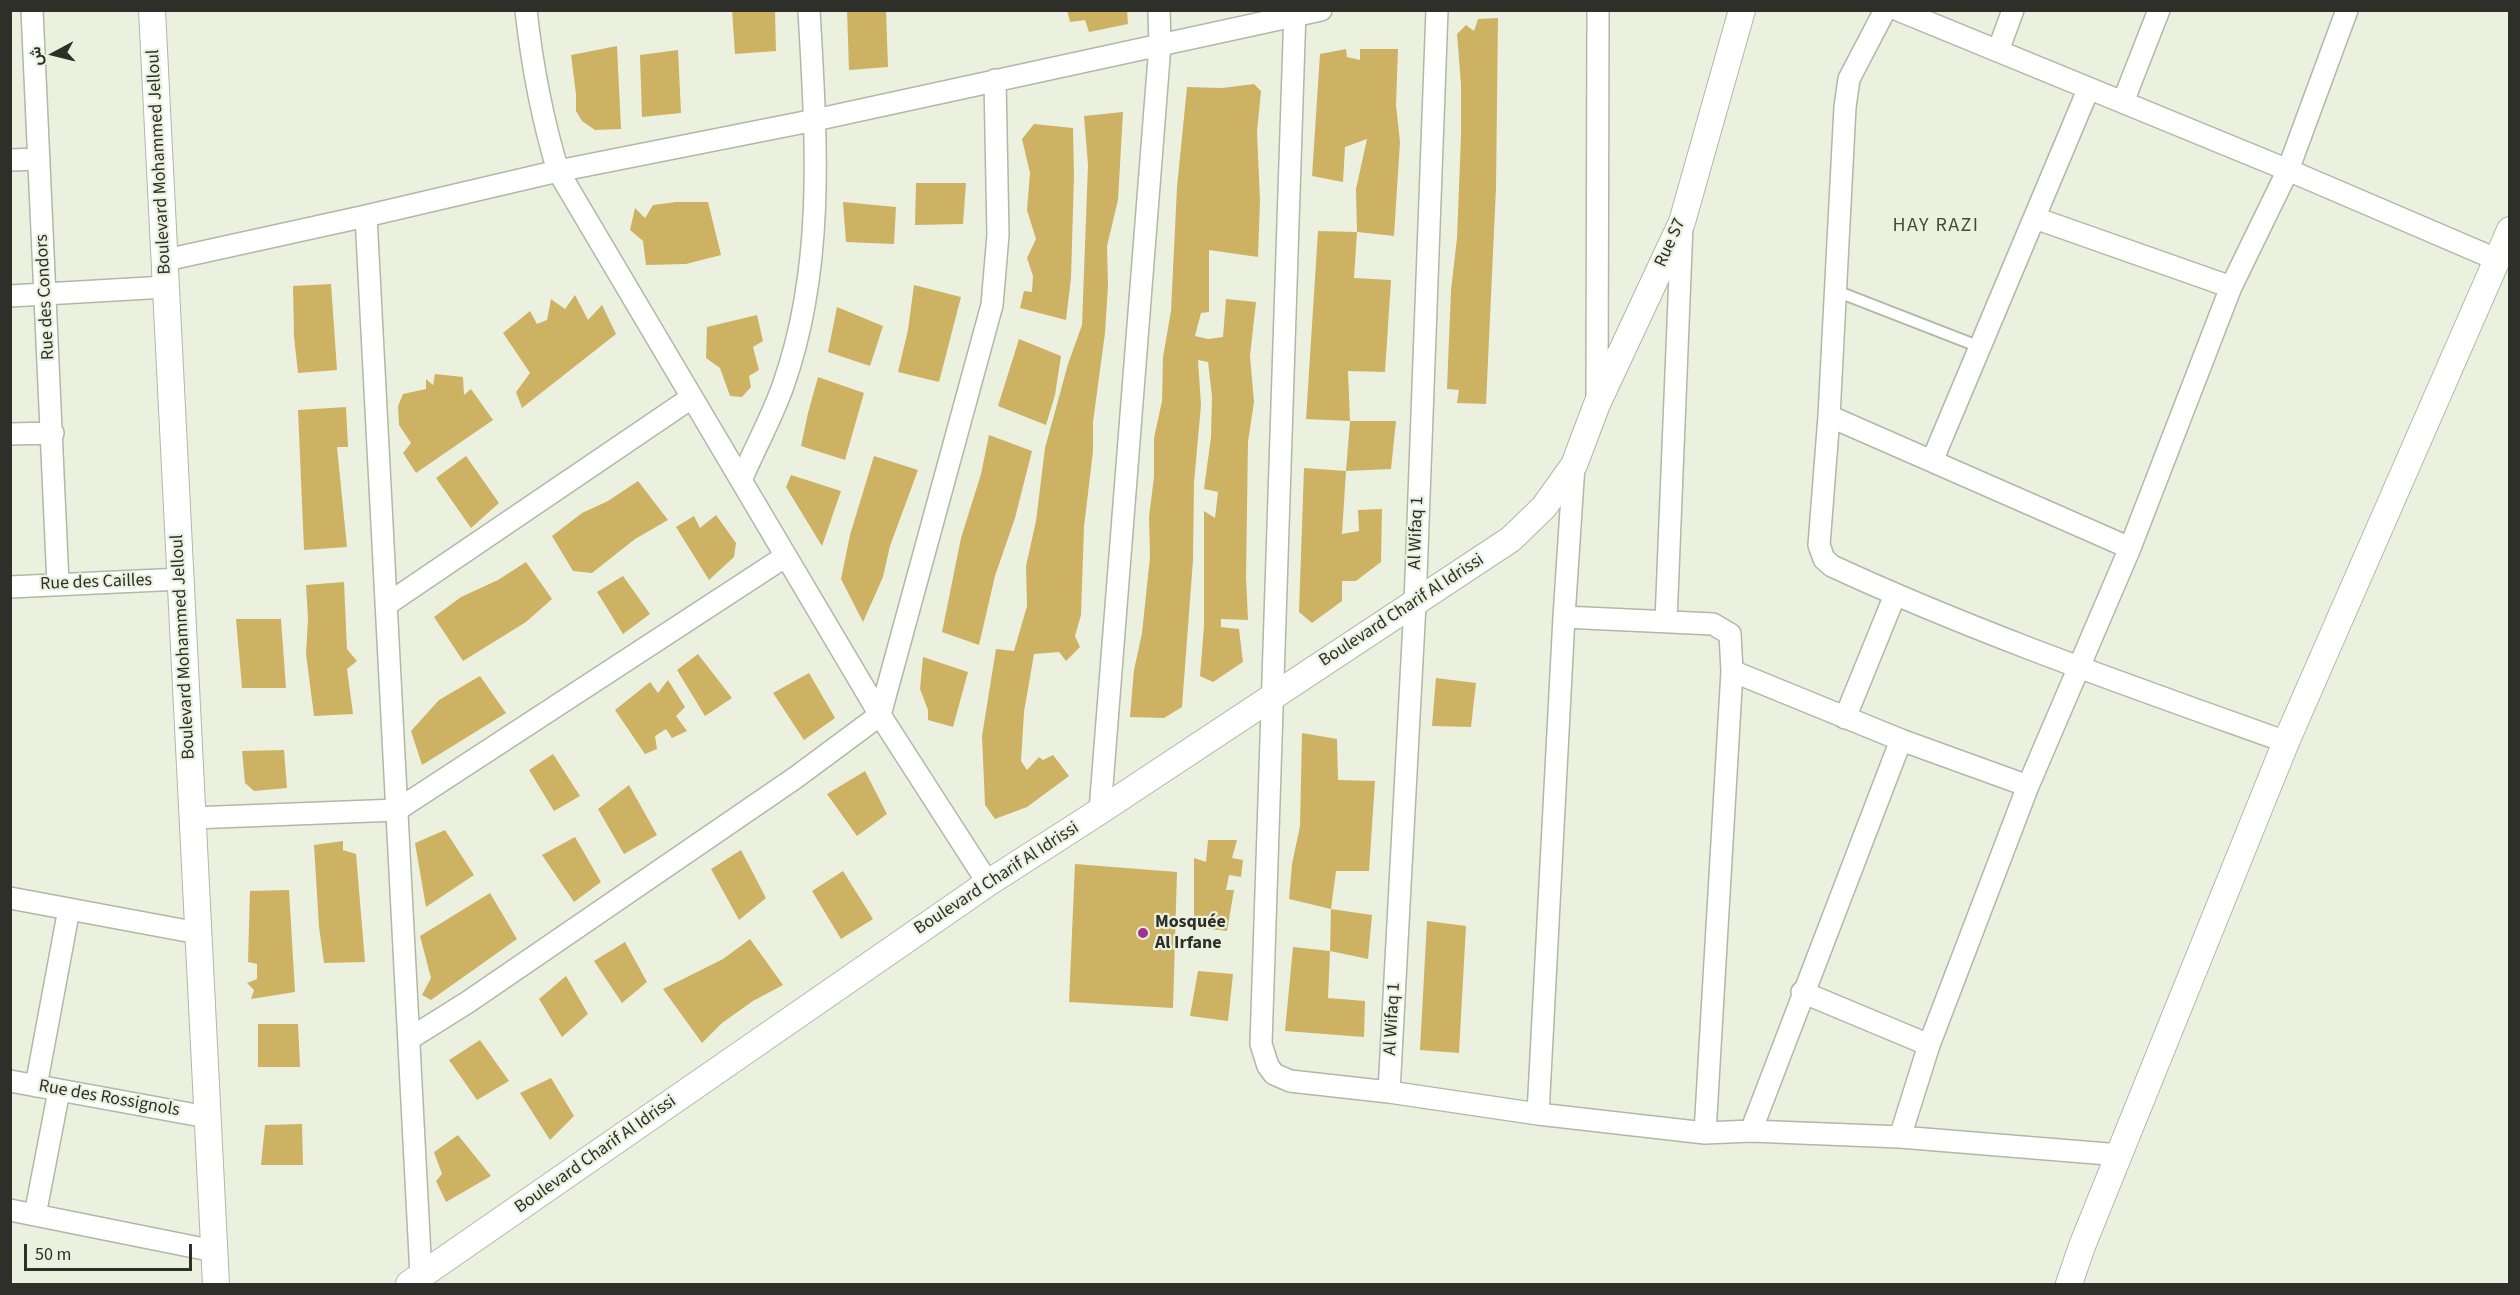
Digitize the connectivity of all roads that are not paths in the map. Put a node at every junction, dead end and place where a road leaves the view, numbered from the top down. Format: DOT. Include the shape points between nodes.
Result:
graph roads {
  1 [pos="32,10"];
  2 [pos="152,10"];
  3 [pos="526,10"];
  4 [pos="809,10"];
  5 [pos="1159,10"];
  6 [pos="1321,10"];
  7 [pos="1437,10"];
  8 [pos="1598,10"];
  9 [pos="1742,10"];
  10 [pos="1885,10"];
  11 [pos="1898,10"];
  12 [pos="2013,10"];
  13 [pos="2158,10"];
  14 [pos="2347,10"];
  15 [pos="1294,14"];
  16 [pos="1160,45"];
  17 [pos="1998,51"];
  18 [pos="995,80"];
  19 [pos="2088,90"];
  20 [pos="2123,102"];
  21 [pos="815,120"];
  22 [pos="39,159"];
  23 [pos="10,160"];
  24 [pos="2288,170"];
  25 [pos="558,171"];
  26 [pos="366,216"];
  27 [pos="2035,218"];
  28 [pos="1682,222"];
  29 [pos="2510,230"];
  30 [pos="166,260"];
  31 [pos="2498,260"];
  32 [pos="2231,286"];
  33 [pos="166,287"];
  34 [pos="1836,291"];
  35 [pos="46,295"];
  36 [pos="10,296"];
  37 [pos="1980,347"];
  38 [pos="691,398"];
  39 [pos="1597,404"];
  40 [pos="1829,416"];
  41 [pos="53,433"];
  42 [pos="10,435"];
  43 [pos="1932,461"];
  44 [pos="1574,465"];
  45 [pos="742,478"];
  46 [pos="2130,548"];
  47 [pos="786,556"];
  48 [pos="181,579"];
  49 [pos="58,584"];
  50 [pos="10,587"];
  51 [pos="1895,595"];
  52 [pos="1415,604"];
  53 [pos="386,605"];
  54 [pos="1564,617"];
  55 [pos="1666,621"];
  56 [pos="2079,668"];
  57 [pos="1732,671"];
  58 [pos="1273,696"];
  59 [pos="880,715"];
  60 [pos="1845,718"];
  61 [pos="1901,740"];
  62 [pos="2286,742"];
  63 [pos="2028,786"];
  64 [pos="397,810"];
  65 [pos="1100,811"];
  66 [pos="192,818"];
  67 [pos="988,883"];
  68 [pos="10,898"];
  69 [pos="69,909"];
  70 [pos="198,933"];
  71 [pos="1802,992"];
  72 [pos="409,1040"];
  73 [pos="1929,1045"];
  74 [pos="10,1081"];
  75 [pos="36,1086"];
  76 [pos="59,1091"];
  77 [pos="1389,1092"];
  78 [pos="1538,1114"];
  79 [pos="207,1117"];
  80 [pos="1751,1131"];
  81 [pos="1705,1133"];
  82 [pos="1900,1137"];
  83 [pos="2120,1155"];
  84 [pos="10,1210"];
  85 [pos="35,1215"];
  86 [pos="214,1251"];
  87 [pos="415,1280"];
  88 [pos="216,1284"];
  89 [pos="2069,1284"];
  1 -- 22 [label="street, Rue des Condors"];
  2 -- 30 [label="street, Boulevard Mohammed Jelloul"];
  3 -- 25 [label="street" via="545,129"];
  4 -- 21 [label="street"];
  5 -- 16 [label="street"];
  6 -- 15 [label="street"];
  7 -- 52 [label="street, Al Wifaq 1"];
  8 -- 39 [label="street"];
  9 -- 28 [label="street, Rue S7"];
  10 -- 34 [label="street" via="1849,80"];
  11 -- 17 [label="street"];
  12 -- 17 [label="street"];
  13 -- 20 [label="street"];
  14 -- 24 [label="street"];
  15 -- 16 [label="street"];
  15 -- 58 [label="street"];
  16 -- 18 [label="street"];
  16 -- 65 [label="street"];
  17 -- 19 [label="street"];
  18 -- 21 [label="street"];
  18 -- 59 [label="street" via="998,235 992,305"];
  19 -- 20 [label="street"];
  19 -- 27 [label="street"];
  20 -- 24 [label="street"];
  21 -- 25 [label="street"];
  21 -- 45 [label="street" via="816,206 804,310 783,386"];
  22 -- 23 [label="street"];
  22 -- 35 [label="street, Rue des Condors"];
  24 -- 31 [label="street"];
  24 -- 32 [label="street"];
  25 -- 26 [label="street"];
  25 -- 38 [label="street"];
  26 -- 30 [label="street"];
  26 -- 53 [label="street"];
  27 -- 32 [label="street"];
  27 -- 37 [label="street"];
  28 -- 39 [label="street, Rue S7"];
  28 -- 55 [label="street"];
  29 -- 31 [label="street"];
  30 -- 33 [label="street, Boulevard Mohammed Jelloul"];
  31 -- 62 [label="street"];
  32 -- 46 [label="street"];
  33 -- 35 [label="street"];
  33 -- 48 [label="street, Boulevard Mohammed Jelloul"];
  34 -- 37 [label="lane"];
  34 -- 40 [label="street"];
  35 -- 36 [label="street"];
  35 -- 41 [label="street, Rue des Condors"];
  37 -- 43 [label="street"];
  38 -- 45 [label="street"];
  38 -- 53 [label="street"];
  39 -- 44 [label="street, Rue S7"];
  40 -- 43 [label="street"];
  40 -- 51 [label="street" via="1820,545 1824,559"];
  41 -- 42 [label="street"];
  41 -- 49 [label="street, Rue des Condors"];
  43 -- 46 [label="street"];
  44 -- 52 [label="street, Boulevard Charif Al Idrissi" via="1544,507 1511,539"];
  44 -- 54 [label="street"];
  45 -- 47 [label="street"];
  46 -- 56 [label="street"];
  47 -- 59 [label="street"];
  47 -- 64 [label="street"];
  48 -- 49 [label="street, Rue des Cailles"];
  48 -- 66 [label="street, Boulevard Mohammed Jelloul"];
  49 -- 50 [label="street, Rue des Cailles"];
  51 -- 56 [label="street"];
  51 -- 60 [label="street"];
  52 -- 58 [label="street, Boulevard Charif Al Idrissi"];
  52 -- 77 [label="street, Al Wifaq 1"];
  53 -- 64 [label="street"];
  54 -- 55 [label="street"];
  54 -- 78 [label="street"];
  55 -- 57 [label="street" via="1713,624 1730,634"];
  56 -- 62 [label="street"];
  56 -- 63 [label="street"];
  57 -- 60 [label="street"];
  57 -- 81 [label="street"];
  58 -- 65 [label="street, Boulevard Charif Al Idrissi"];
  58 -- 77 [label="street" via="1261,1044 1274,1074 1290,1081"];
  59 -- 67 [label="street"];
  59 -- 72 [label="street" via="795,778"];
  60 -- 61 [label="street"];
  61 -- 63 [label="street"];
  61 -- 71 [label="street"];
  62 -- 83 [label="street"];
  63 -- 73 [label="street"];
  64 -- 66 [label="street"];
  64 -- 72 [label="street"];
  65 -- 67 [label="street, Boulevard Charif Al Idrissi"];
  66 -- 70 [label="street, Boulevard Mohammed Jelloul"];
  67 -- 87 [label="street, Boulevard Charif Al Idrissi"];
  68 -- 69 [label="street"];
  69 -- 70 [label="street"];
  69 -- 75 [label="street"];
  70 -- 79 [label="street, Boulevard Mohammed Jelloul"];
  71 -- 73 [label="street"];
  71 -- 80 [label="street"];
  72 -- 87 [label="street"];
  73 -- 82 [label="street"];
  74 -- 75 [label="street, Rue des Rossignols"];
  75 -- 76 [label="street, Rue des Rossignols"];
  76 -- 79 [label="street, Rue des Rossignols"];
  76 -- 85 [label="street"];
  77 -- 78 [label="street"];
  78 -- 81 [label="street"];
  79 -- 86 [label="street, Boulevard Mohammed Jelloul"];
  80 -- 81 [label="street"];
  80 -- 82 [label="street"];
  82 -- 83 [label="street"];
  83 -- 89 [label="street"];
  84 -- 85 [label="street"];
  85 -- 86 [label="street"];
  86 -- 88 [label="street, Boulevard Mohammed Jelloul"];
}
